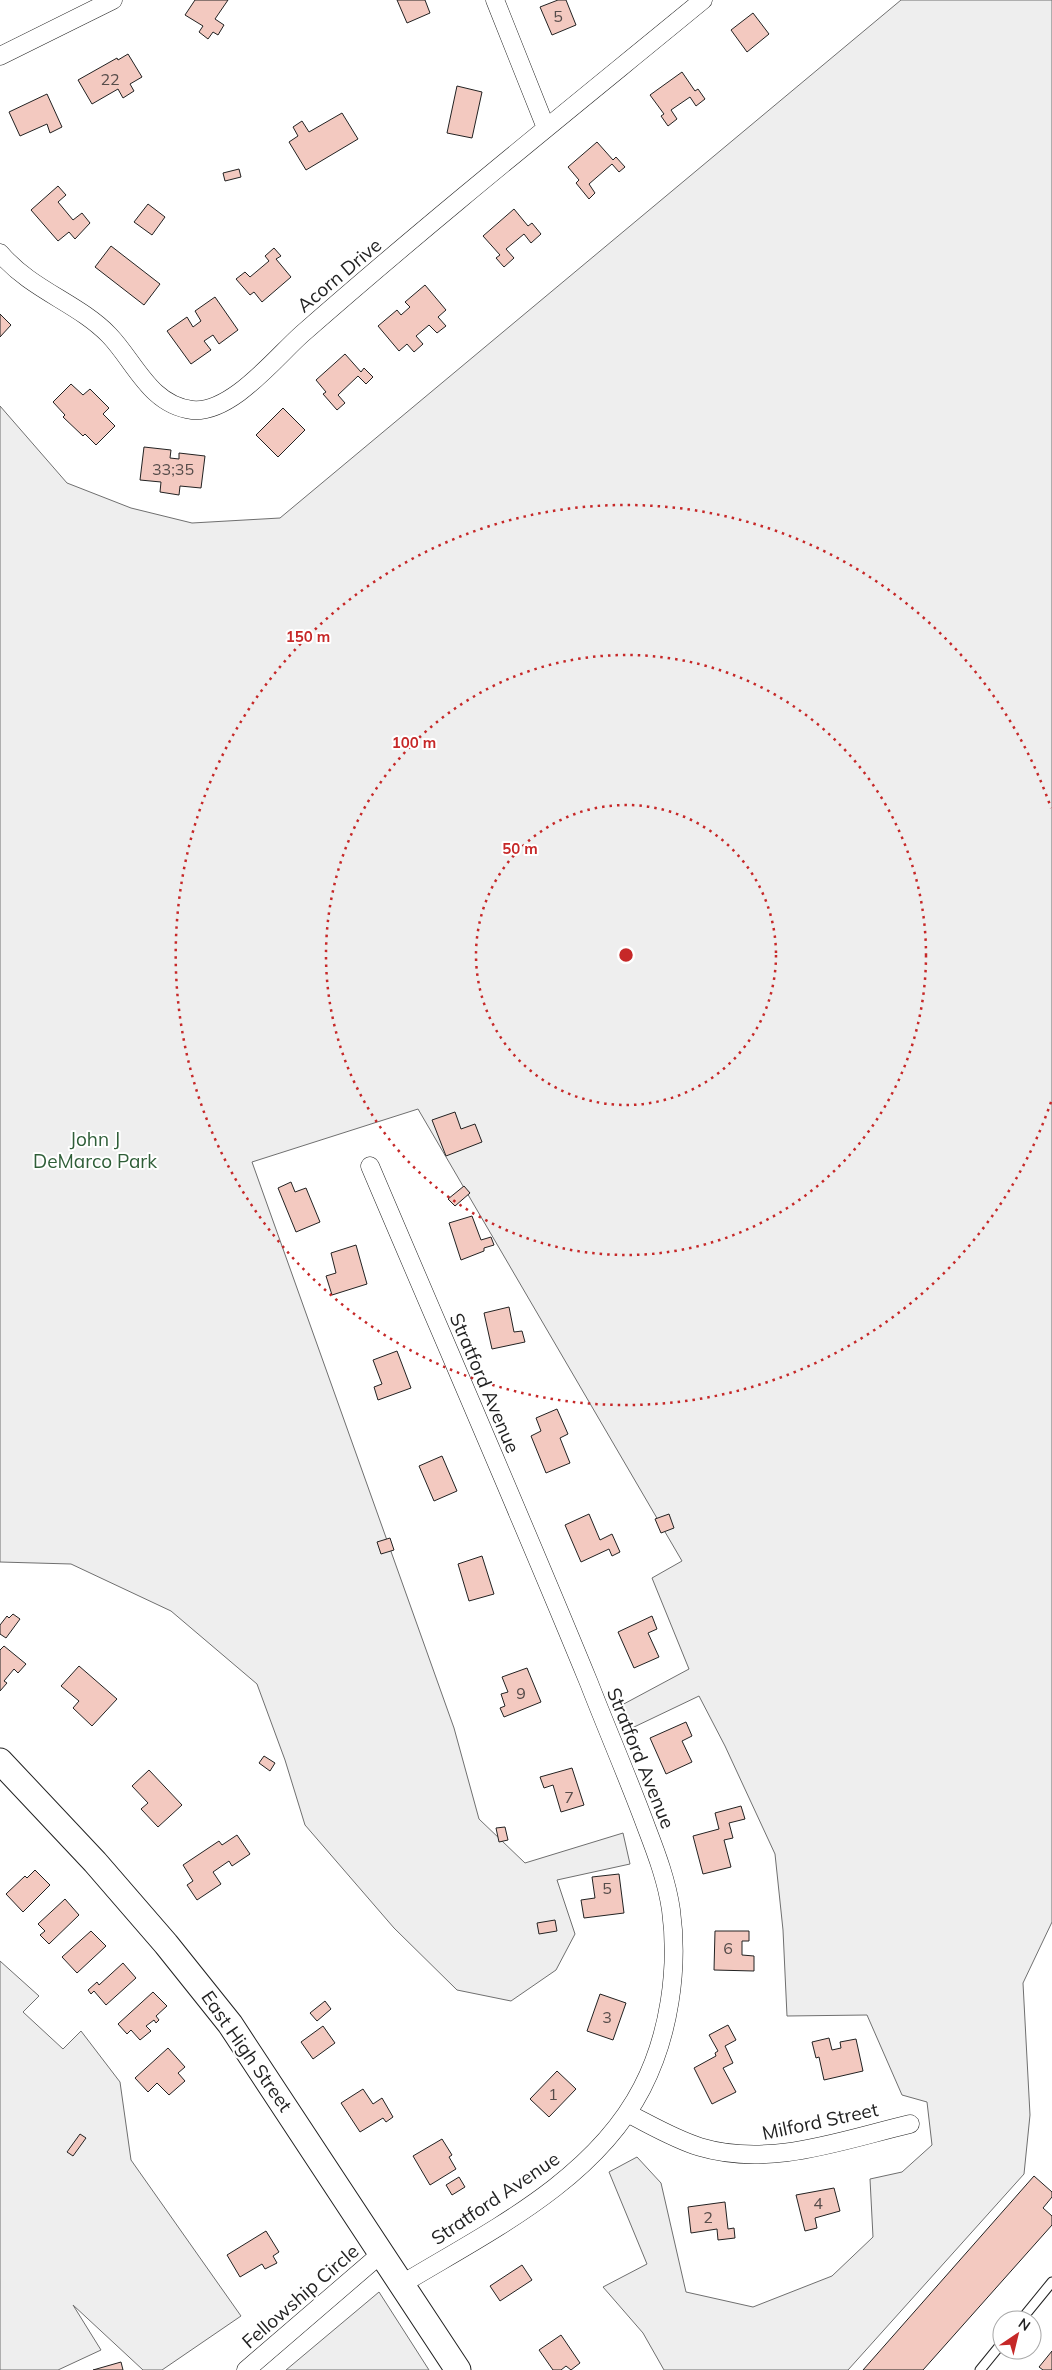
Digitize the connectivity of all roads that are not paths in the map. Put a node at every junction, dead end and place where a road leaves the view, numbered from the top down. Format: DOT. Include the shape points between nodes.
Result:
graph roads {
  1 [pos="113,0"];
  2 [pos="495,0"];
  3 [pos="703,0"];
  4 [pos="0,56"];
  5 [pos="546,128"];
  6 [pos="0,253"];
  7 [pos="370,1166"];
  8 [pos="0,1761"];
  9 [pos="627,2113"];
  10 [pos="910,2124"];
  11 [pos="382,2253"];
  12 [pos="1052,2282"];
  13 [pos="402,2284"];
  14 [pos="1029,2310"];
  15 [pos="992,2355"];
  16 [pos="246,2370"];
  17 [pos="458,2370"];
  18 [pos="980,2370"];
  1 -- 4 [label="street"];
  2 -- 5 [label="street"];
  3 -- 5 [label="street, Acorn Drive"];
  5 -- 6 [label="street, Acorn Drive" via="244,388 220,405 192,410 166,402 142,379 124,351 108,334 36,286"];
  7 -- 9 [label="street, Stratford Avenue" via="582,1666 665,1880 673,1940 668,2008 653,2062"];
  8 -- 11 [label="main road, East High Street" via="95,1862 199,1984 246,2048"];
  9 -- 10 [label="street, Milford Street" via="701,2147 755,2156 799,2150"];
  9 -- 13 [label="street, Stratford Avenue" via="604,2143 556,2185 507,2220"];
  11 -- 13 [label="main road, East High Street"];
  11 -- 16 [label="street, Fellowship Circle"];
  12 -- 14 [label="lane"];
  13 -- 17 [label="main road, East High Street"];
  15 -- 18 [label="lane"];
}
